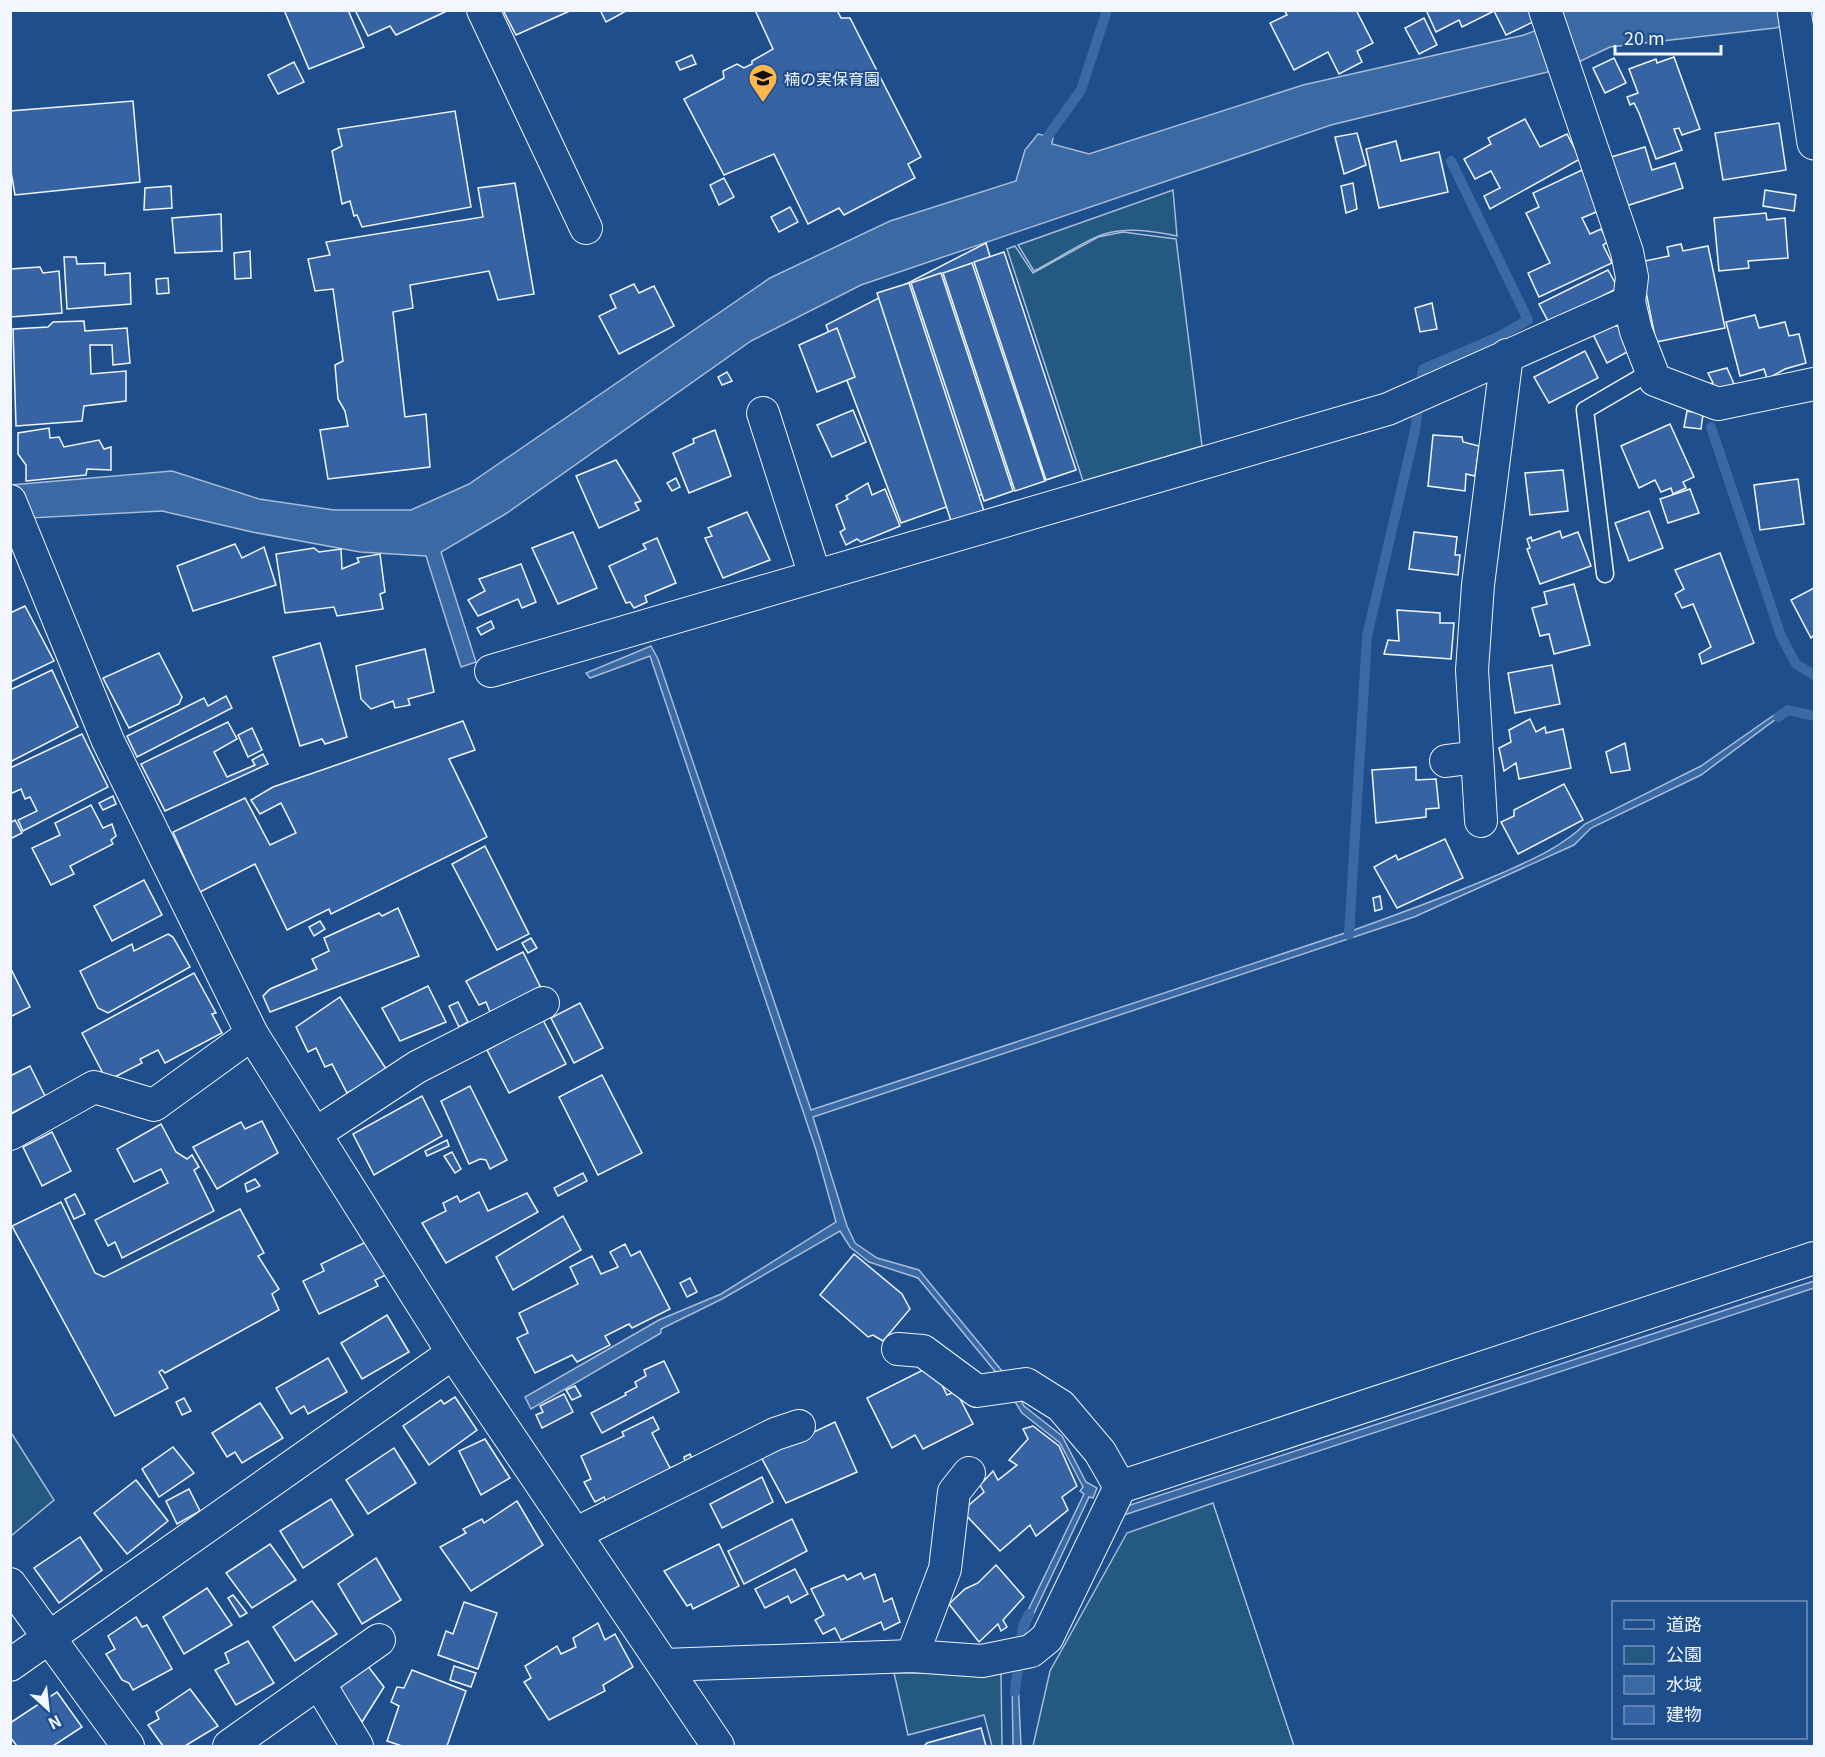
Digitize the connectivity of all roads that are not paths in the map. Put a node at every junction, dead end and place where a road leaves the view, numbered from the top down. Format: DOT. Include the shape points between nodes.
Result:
graph roads {
  1 [pos="483,10"];
  2 [pos="1545,10"];
  3 [pos="1794,10"];
  4 [pos="1815,143"];
  5 [pos="586,228"];
  6 [pos="1629,302"];
  7 [pos="1507,355"];
  8 [pos="1652,371"];
  9 [pos="1815,384"];
  10 [pos="763,413"];
  11 [pos="10,501"];
  12 [pos="17,533"];
  13 [pos="1605,574"];
  14 [pos="815,576"];
  15 [pos="491,671"];
  16 [pos="1477,757"];
  17 [pos="1446,761"];
  18 [pos="1481,821"];
  19 [pos="543,1003"];
  20 [pos="252,1034"];
  21 [pos="10,1134"];
  22 [pos="315,1134"];
  23 [pos="1815,1258"];
  24 [pos="898,1349"];
  25 [pos="453,1353"];
  26 [pos="799,1426"];
  27 [pos="969,1473"];
  28 [pos="1120,1487"];
  29 [pos="577,1533"];
  30 [pos="10,1584"];
  31 [pos="49,1638"];
  32 [pos="379,1640"];
  33 [pos="912,1656"];
  34 [pos="10,1665"];
  35 [pos="664,1665"];
  36 [pos="320,1683"];
  37 [pos="128,1746"];
  38 [pos="229,1746"];
  39 [pos="357,1746"];
  40 [pos="718,1746"];
  1 -- 5 [label="street"];
  2 -- 6 [label="street" via="1627,252 1632,277"];
  3 -- 4 [label="street"];
  6 -- 7 [label="street"];
  6 -- 8 [label="street"];
  7 -- 14 [label="street" via="1388,409"];
  7 -- 16 [label="street" via="1478,585 1472,670"];
  8 -- 9 [label="street" via="1655,380 1718,404"];
  8 -- 13 [label="lane" via="1585,410"];
  10 -- 14 [label="street"];
  11 -- 12 [label="street"];
  12 -- 20 [label="street" via="108,741"];
  14 -- 15 [label="street"];
  16 -- 17 [label="street"];
  16 -- 18 [label="street"];
  19 -- 22 [label="street" via="417,1067"];
  20 -- 21 [label="street" via="154,1105 94,1087"];
  20 -- 22 [label="street"];
  22 -- 25 [label="street"];
  23 -- 28 [label="street"];
  24 -- 28 [label="street" via="922,1351 977,1391 1026,1384 1061,1406 1100,1452"];
  25 -- 29 [label="street"];
  25 -- 31 [label="street"];
  26 -- 29 [label="street" via="775,1434"];
  27 -- 33 [label="street" via="954,1492 945,1569"];
  28 -- 33 [label="street" via="1047,1638 1031,1651 982,1661"];
  29 -- 35 [label="street"];
  30 -- 31 [label="street"];
  31 -- 34 [label="street"];
  31 -- 37 [label="street"];
  32 -- 36 [label="street"];
  33 -- 35 [label="street"];
  35 -- 40 [label="street"];
  36 -- 38 [label="street"];
  36 -- 39 [label="street"];
}
